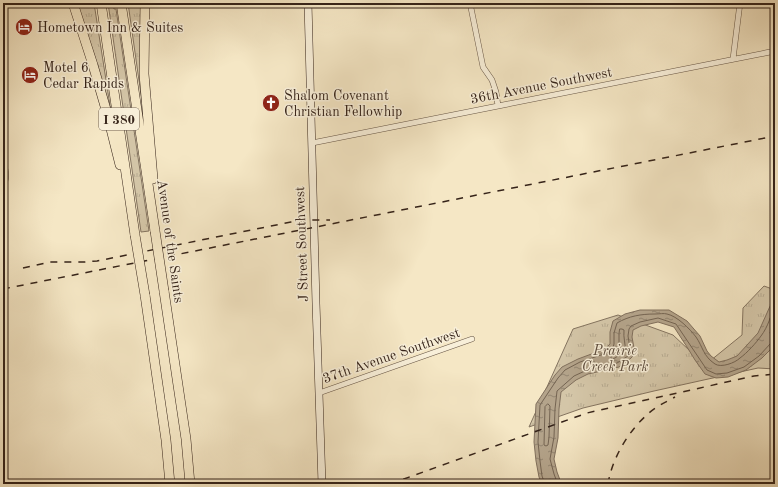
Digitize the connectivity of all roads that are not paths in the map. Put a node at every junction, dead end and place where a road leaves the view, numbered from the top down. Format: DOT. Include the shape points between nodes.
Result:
graph roads {
  1 [pos="72,3"];
  2 [pos="101,3"];
  3 [pos="121,3"];
  4 [pos="145,3"];
  5 [pos="308,3"];
  6 [pos="470,3"];
  7 [pos="740,3"];
  8 [pos="775,51"];
  9 [pos="733,59"];
  10 [pos="498,106"];
  11 [pos="312,142"];
  12 [pos="3,159"];
  13 [pos="3,186"];
  14 [pos="132,211"];
  15 [pos="155,226"];
  16 [pos="472,339"];
  17 [pos="319,393"];
  18 [pos="170,484"];
  19 [pos="190,484"];
  20 [pos="322,484"];
  1 -- 14 [label="highway" via="99,85"];
  2 -- 14 [label="highway, I 380"];
  3 -- 15 [label="highway, Avenue of the Saints / I 380"];
  4 -- 15 [label="highway" via="144,74"];
  5 -- 11 [label="street, J Street Southwest"];
  6 -- 10 [label="street" via="482,67 492,80"];
  7 -- 9 [label="street"];
  8 -- 9 [label="street, 36th Avenue Southwest"];
  9 -- 10 [label="street, 36th Avenue Southwest"];
  10 -- 11 [label="street, 36th Avenue Southwest"];
  11 -- 17 [label="street, J Street Southwest"];
  12 -- 13 [label="street" via="6,174"];
  14 -- 18 [label="highway, I 380, bridge" via="166,440"];
  15 -- 19 [label="highway, Avenue of the Saints / I 380, bridge" via="186,439"];
  16 -- 17 [label="street, 37th Avenue Southwest"];
  17 -- 20 [label="street, J Street Southwest"];
}
